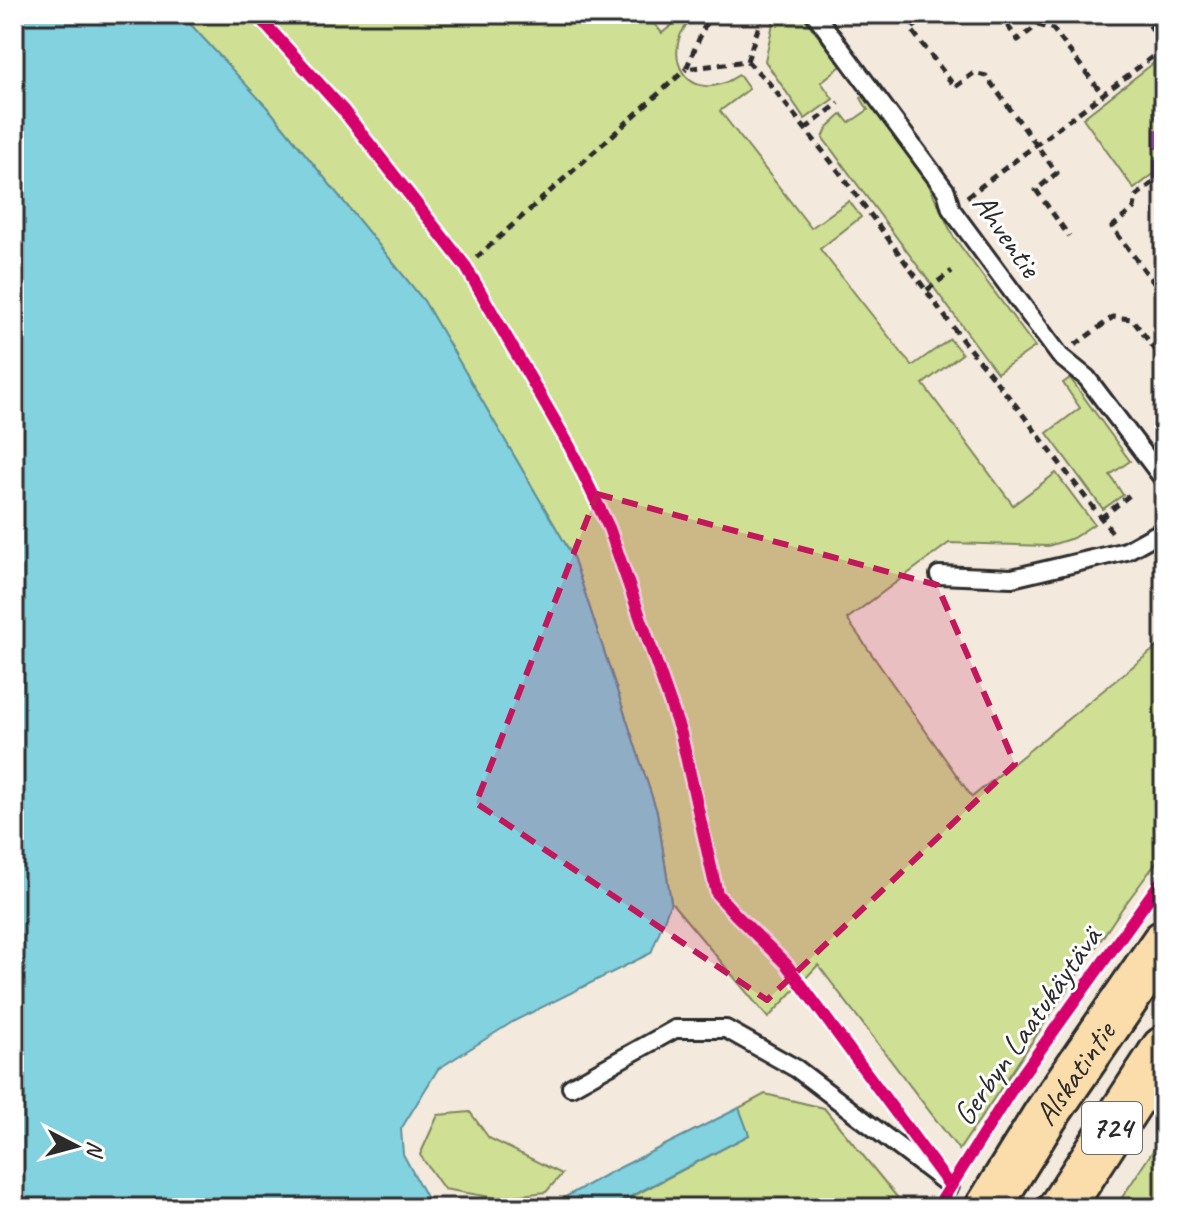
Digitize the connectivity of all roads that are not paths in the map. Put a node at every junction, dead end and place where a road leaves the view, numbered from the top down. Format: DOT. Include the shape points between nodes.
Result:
graph roads {
  1 [pos="815,14"];
  2 [pos="1164,480"];
  3 [pos="1164,530"];
  4 [pos="939,575"];
  5 [pos="1163,944"];
  6 [pos="1164,1049"];
  7 [pos="571,1087"];
  8 [pos="950,1186"];
  9 [pos="988,1208"];
  10 [pos="1061,1208"];
  1 -- 2 [label="lane, Ahventie" via="1060,356 1087,378"];
  3 -- 4 [label="lane" via="1126,551 1012,578"];
  5 -- 9 [label="main road, Alskatintie / 724"];
  6 -- 10 [label="main road, Alskatintie / 724"];
  7 -- 8 [label="lane" via="675,1029 726,1029 797,1069"];
}
